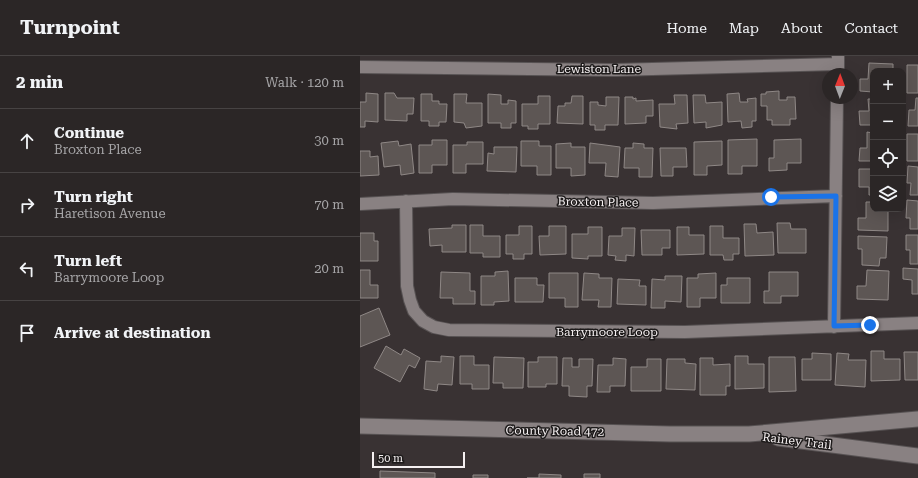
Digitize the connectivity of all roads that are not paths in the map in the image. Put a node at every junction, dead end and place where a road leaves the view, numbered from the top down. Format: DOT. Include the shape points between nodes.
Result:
graph roads {
  1 [pos="838,64"];
  2 [pos="360,67"];
  3 [pos="837,104"];
  4 [pos="836,196"];
  5 [pos="406,201"];
  6 [pos="360,204"];
  7 [pos="918,323"];
  8 [pos="834,326"];
  9 [pos="918,419"];
  10 [pos="360,426"];
  11 [pos="749,434"];
  12 [pos="918,456"];
  1 -- 2 [label="street, Lewiston Lane" via="615,70"];
  3 -- 4 [label="street"];
  4 -- 5 [label="street, Broxton Place" via="653,203 453,199"];
  4 -- 8 [label="street"];
  5 -- 6 [label="street, Broxton Place"];
  5 -- 8 [label="street, Barrymoore Loop" via="407,286 410,300 414,311 423,321 434,327 449,330 638,333"];
  7 -- 8 [label="street, Barrymoore Loop"];
  9 -- 11 [label="street, Rainey Trail"];
  10 -- 11 [label="street, County Road 472"];
  11 -- 12 [label="street, Rainey Trail"];
}
